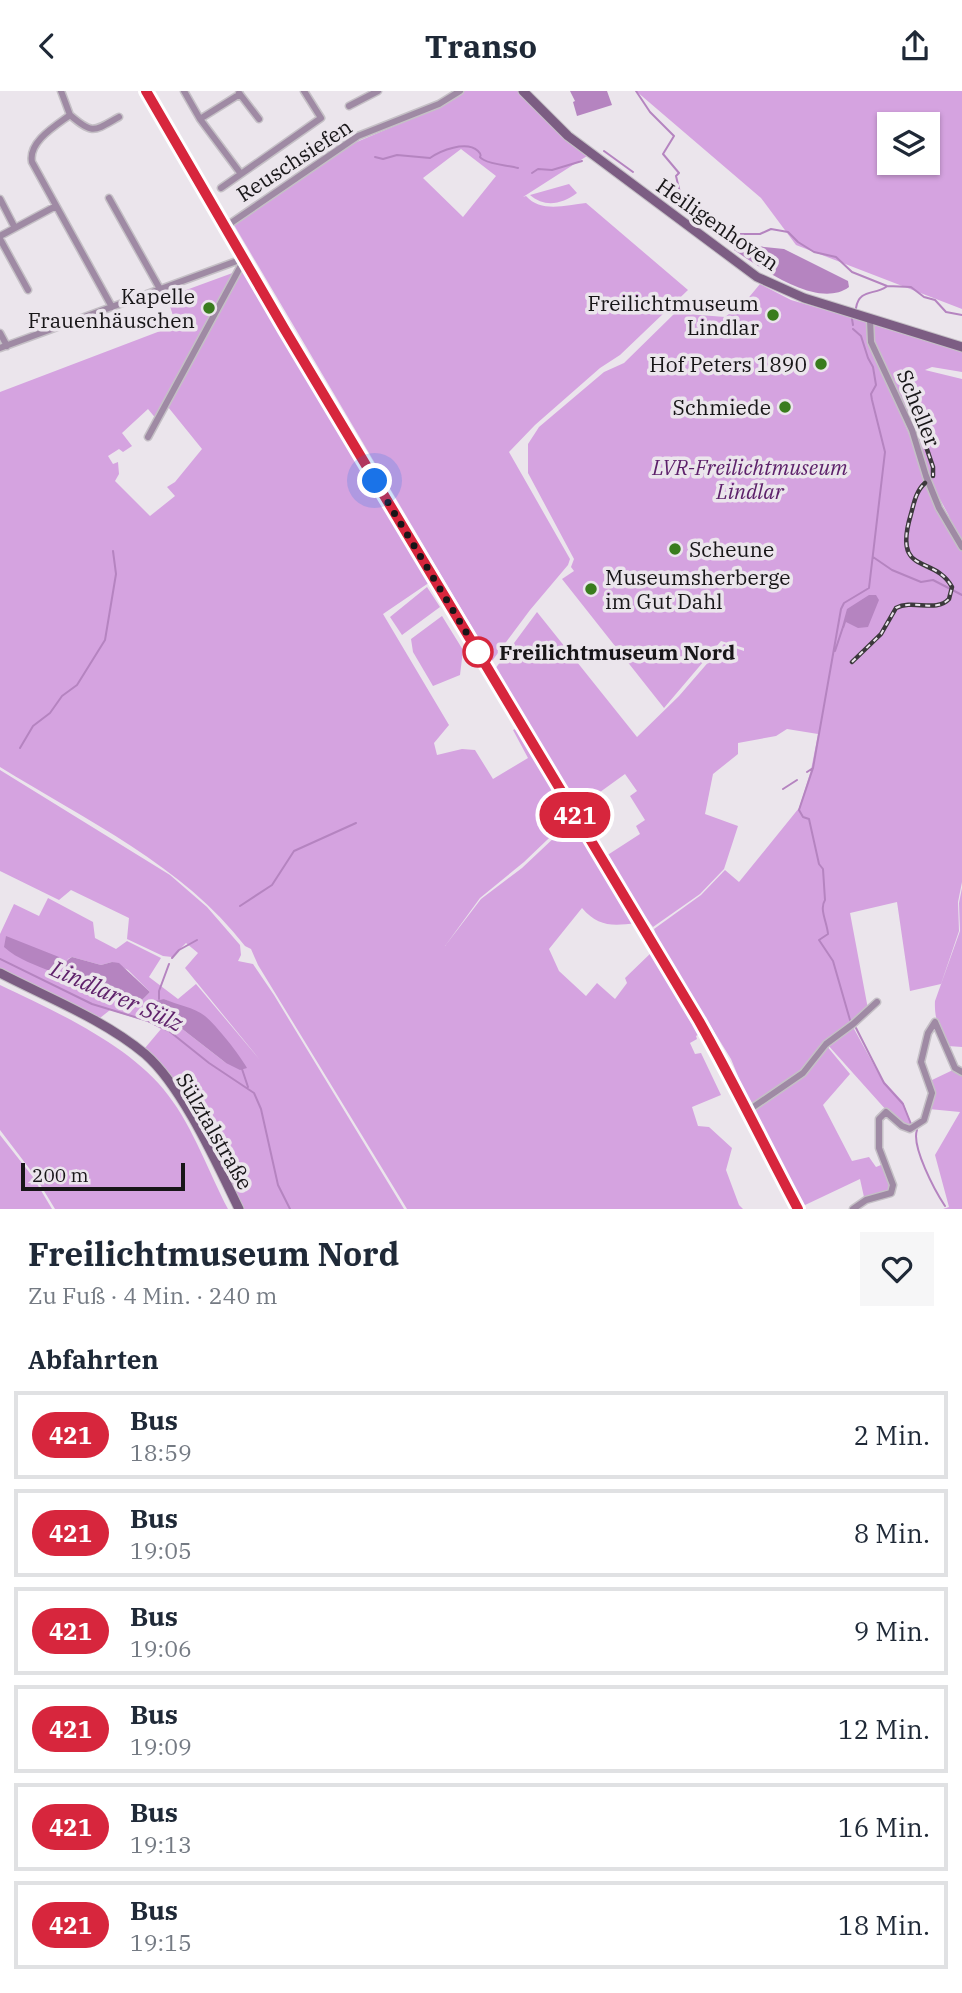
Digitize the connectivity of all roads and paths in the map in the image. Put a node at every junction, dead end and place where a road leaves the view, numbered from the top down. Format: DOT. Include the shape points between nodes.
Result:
graph roads {
  1 [pos="61,91"];
  2 [pos="146,91"];
  3 [pos="184,91"];
  4 [pos="304,91"];
  5 [pos="376,91"];
  6 [pos="460,91"];
  7 [pos="523,91"];
  8 [pos="239,93"];
  9 [pos="349,106"];
  10 [pos="70,115"];
  11 [pos="119,117"];
  12 [pos="200,119"];
  13 [pos="259,120"];
  14 [pos="242,174"];
  15 [pos="221,188"];
  16 [pos="109,198"];
  17 [pos="0,199"];
  18 [pos="56,207"];
  19 [pos="15,227"];
  20 [pos="225,227"];
  21 [pos="0,237"];
  22 [pos="245,258"];
  23 [pos="160,289"];
  24 [pos="28,290"];
  25 [pos="112,307"];
  26 [pos="870,319"];
  27 [pos="0,333"];
  28 [pos="3,347"];
  29 [pos="962,347"];
  30 [pos="149,437"];
  31 [pos="962,547"];
  32 [pos="0,973"];
  33 [pos="877,1002"];
  34 [pos="962,1072"];
  35 [pos="746,1112"];
  36 [pos="239,1209"];
  37 [pos="798,1209"];
  38 [pos="853,1209"];
  1 -- 10 [label="street"];
  2 -- 20 [label="street"];
  3 -- 12 [label="street"];
  4 -- 14 [label="street" via="321,118"];
  5 -- 9 [label="street"];
  6 -- 20 [label="street, Reuschsiefen" via="358,137"];
  7 -- 26 [label="street, Heiligenhoven" via="568,136 757,277"];
  8 -- 12 [label="street"];
  8 -- 13 [label="street"];
  10 -- 11 [label="street" via="85,129 93,130"];
  10 -- 18 [label="street" via="31,152"];
  12 -- 14 [label="street"];
  14 -- 15 [label="street"];
  16 -- 23 [label="street"];
  17 -- 19 [label="street"];
  18 -- 19 [label="street"];
  18 -- 25 [label="street"];
  19 -- 21 [label="street"];
  20 -- 22 [label="street"];
  21 -- 24 [label="street"];
  22 -- 23 [label="street"];
  22 -- 30 [label="street"];
  22 -- 35 [label="street" via="725,1066"];
  23 -- 25 [label="street"];
  25 -- 28 [label="street"];
  26 -- 29 [label="street, Heiligenhoven"];
  26 -- 31 [label="street, Scheller" via="871,342 912,430 939,508"];
  27 -- 28 [label="street"];
  32 -- 36 [label="street, Sülztalstraße" via="110,1029 146,1055 174,1088"];
  33 -- 35 [label="street" via="826,1044 803,1073"];
  34 -- 38 [label="street" via="935,1022 921,1062 932,1093 924,1120 910,1129 887,1112 878,1119 879,1148 893,1185 891,1193"];
  35 -- 37 [label="street"];
}
